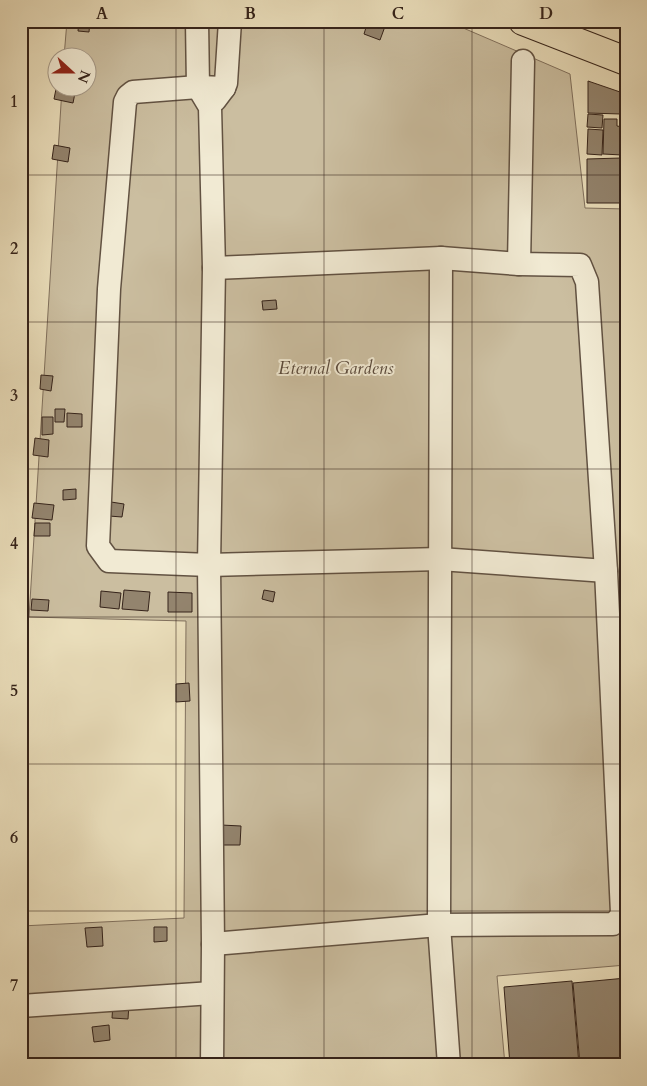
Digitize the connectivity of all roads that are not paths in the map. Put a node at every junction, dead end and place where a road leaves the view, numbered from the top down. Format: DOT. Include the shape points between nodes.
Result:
graph roads {
  1 [pos="197,21"];
  2 [pos="230,21"];
  3 [pos="523,21"];
  4 [pos="522,60"];
  5 [pos="626,61"];
  6 [pos="198,87"];
  7 [pos="224,88"];
  8 [pos="210,107"];
  9 [pos="441,258"];
  10 [pos="519,264"];
  11 [pos="214,268"];
  12 [pos="440,559"];
  13 [pos="209,564"];
  14 [pos="606,572"];
  15 [pos="439,925"];
  16 [pos="214,944"];
  17 [pos="212,993"];
  18 [pos="21,1006"];
  19 [pos="212,1065"];
  20 [pos="449,1065"];
  1 -- 6 [label="street"];
  2 -- 7 [label="street"];
  3 -- 5 [label="highway"];
  4 -- 10 [label="street"];
  6 -- 7 [label="street"];
  6 -- 8 [label="street"];
  6 -- 13 [label="street" via="133,92 125,102 109,289 98,546 109,561"];
  7 -- 8 [label="street"];
  8 -- 11 [label="street"];
  9 -- 10 [label="street"];
  9 -- 11 [label="street"];
  9 -- 12 [label="street"];
  10 -- 14 [label="street" via="580,265 587,282"];
  11 -- 13 [label="street"];
  12 -- 13 [label="street"];
  12 -- 14 [label="street"];
  12 -- 15 [label="street"];
  13 -- 16 [label="street"];
  14 -- 15 [label="street" via="622,913 619,920 613,924"];
  15 -- 16 [label="street"];
  15 -- 20 [label="street"];
  16 -- 17 [label="street"];
  17 -- 18 [label="street"];
  17 -- 19 [label="street"];
}
